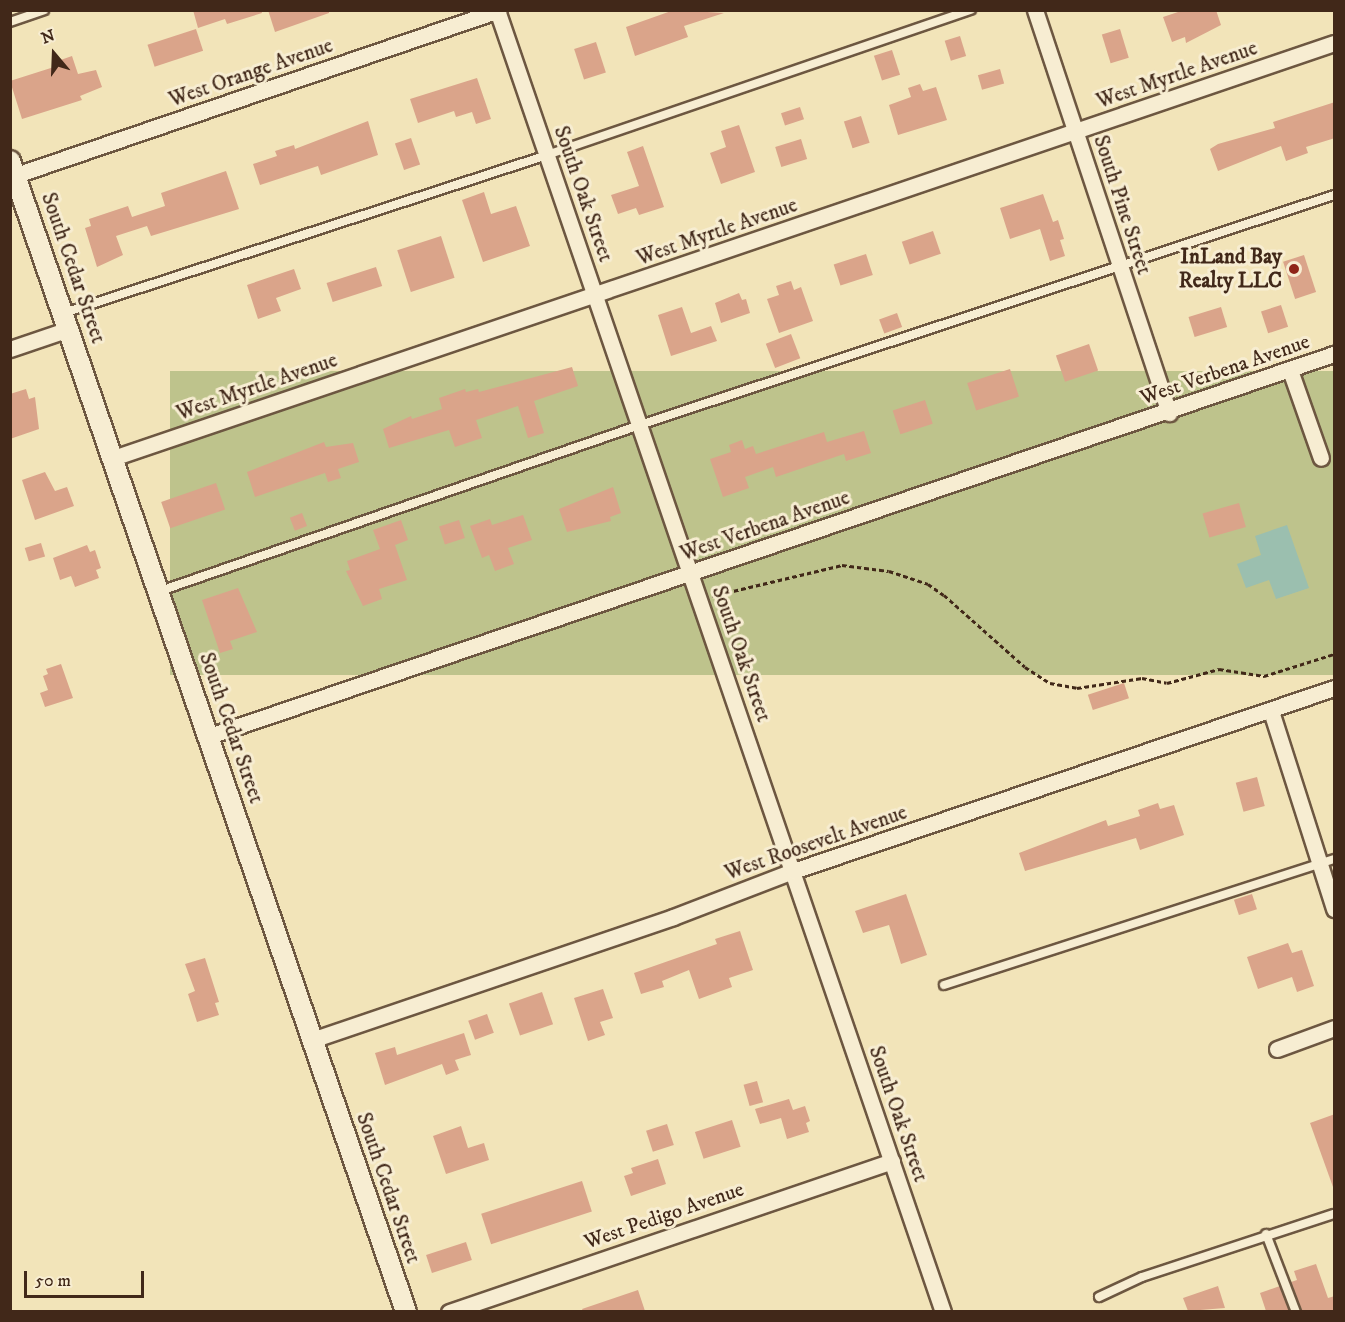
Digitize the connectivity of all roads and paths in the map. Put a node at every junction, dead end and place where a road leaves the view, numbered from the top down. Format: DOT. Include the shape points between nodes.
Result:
graph roads {
  1 [pos="44,10"];
  2 [pos="971,10"];
  3 [pos="1035,10"];
  4 [pos="498,11"];
  5 [pos="10,22"];
  6 [pos="1335,43"];
  7 [pos="1076,132"];
  8 [pos="547,155"];
  9 [pos="13,168"];
  10 [pos="1335,195"];
  11 [pos="1120,265"];
  12 [pos="595,296"];
  13 [pos="66,321"];
  14 [pos="10,349"];
  15 [pos="1335,354"];
  16 [pos="1290,370"];
  17 [pos="1169,413"];
  18 [pos="640,425"];
  19 [pos="113,458"];
  20 [pos="1321,458"];
  21 [pos="690,573"];
  22 [pos="159,592"];
  23 [pos="699,599"];
  24 [pos="1335,654"];
  25 [pos="1335,688"];
  26 [pos="1271,711"];
  27 [pos="208,736"];
  28 [pos="1327,861"];
  29 [pos="793,871"];
  30 [pos="1335,909"];
  31 [pos="944,985"];
  32 [pos="1335,1028"];
  33 [pos="312,1041"];
  34 [pos="1277,1049"];
  35 [pos="892,1161"];
  36 [pos="1335,1214"];
  37 [pos="1266,1234"];
  38 [pos="1099,1297"];
  39 [pos="406,1311"];
  40 [pos="449,1311"];
  41 [pos="943,1311"];
  42 [pos="1296,1311"];
  1 -- 5 [label="lane"];
  2 -- 8 [label="lane"];
  3 -- 7 [label="street, South Pine Street"];
  4 -- 8 [label="street, South Oak Street"];
  4 -- 9 [label="street, West Orange Avenue"];
  6 -- 7 [label="street, West Myrtle Avenue"];
  7 -- 11 [label="street, South Pine Street"];
  7 -- 12 [label="street, West Myrtle Avenue"];
  8 -- 12 [label="street, South Oak Street"];
  8 -- 13 [label="lane"];
  9 -- 13 [label="street, South Cedar Street"];
  10 -- 11 [label="lane"];
  11 -- 17 [label="street, South Pine Street"];
  11 -- 18 [label="lane"];
  12 -- 18 [label="street, South Oak Street"];
  12 -- 19 [label="street, West Myrtle Avenue"];
  13 -- 14 [label="street"];
  13 -- 19 [label="street, South Cedar Street"];
  15 -- 16 [label="street, West Verbena Avenue"];
  16 -- 17 [label="street, West Verbena Avenue"];
  16 -- 20 [label="street"];
  17 -- 21 [label="street, West Verbena Avenue"];
  18 -- 21 [label="street, South Oak Street"];
  18 -- 22 [label="lane"];
  19 -- 22 [label="street, South Cedar Street"];
  21 -- 23 [label="street, South Oak Street"];
  21 -- 27 [label="street, West Verbena Avenue"];
  22 -- 27 [label="street, South Cedar Street"];
  23 -- 24 [label="path" via="843,565 888,571 928,584 1025,667 1050,683 1077,687 1142,678 1167,683 1219,669 1264,676"];
  23 -- 29 [label="street, South Oak Street"];
  25 -- 26 [label="street, West Roosevelt Avenue"];
  26 -- 28 [label="street"];
  26 -- 29 [label="street, West Roosevelt Avenue"];
  27 -- 33 [label="street, South Cedar Street"];
  28 -- 30 [label="street"];
  28 -- 31 [label="lane"];
  29 -- 33 [label="street, West Roosevelt Avenue" via="673,917"];
  29 -- 35 [label="street, South Oak Street"];
  32 -- 34 [label="street"];
  33 -- 39 [label="street, South Cedar Street"];
  35 -- 40 [label="street, West Pedigo Avenue"];
  35 -- 41 [label="street, South Oak Street"];
  36 -- 37 [label="lane"];
  37 -- 38 [label="lane" via="1115,1287"];
  37 -- 42 [label="lane"];
}
